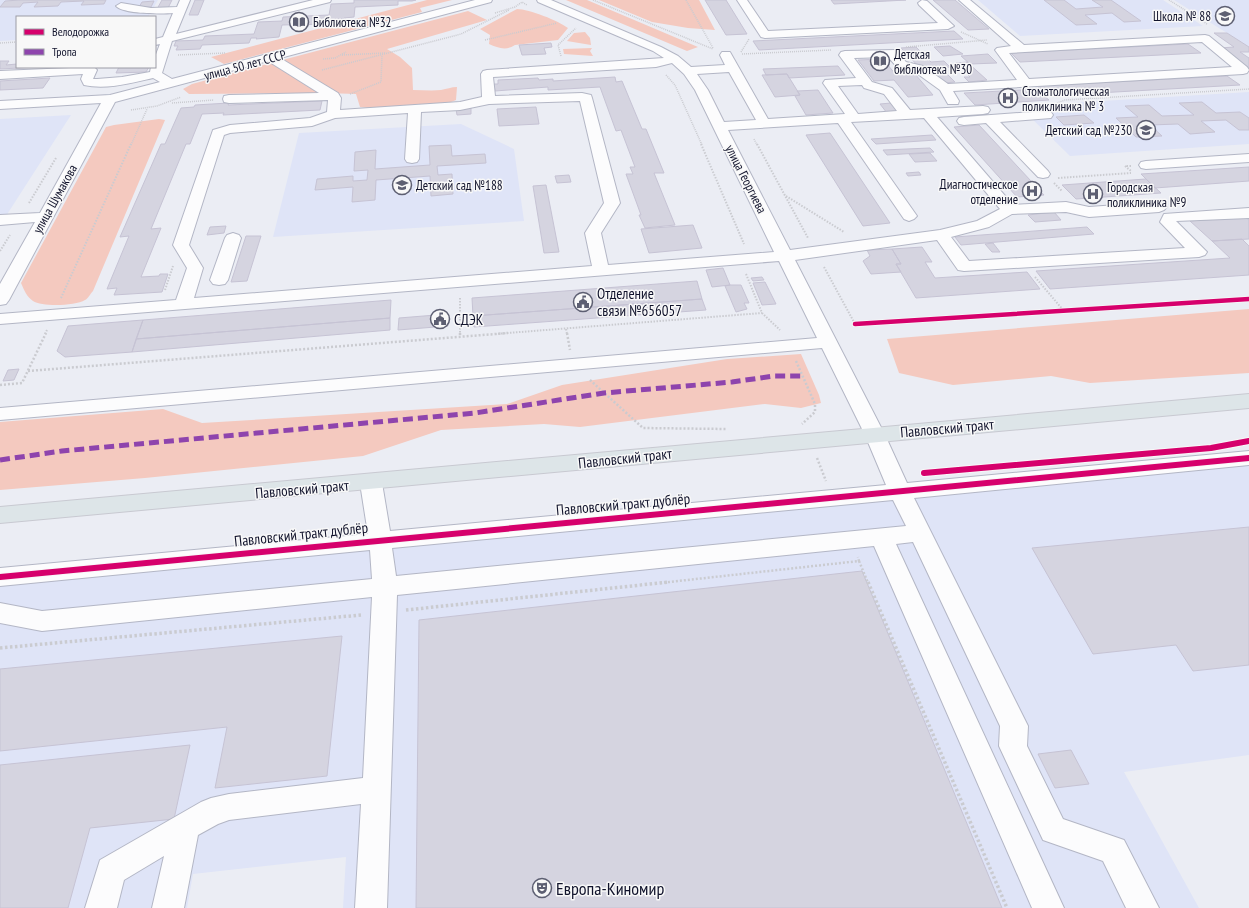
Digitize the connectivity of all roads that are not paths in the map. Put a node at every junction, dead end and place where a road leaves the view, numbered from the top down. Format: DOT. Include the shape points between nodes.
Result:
graph roads {
  1 [pos="326,0"];
  2 [pos="487,0"];
  3 [pos="542,0"];
  4 [pos="742,0"];
  5 [pos="964,0"];
  6 [pos="924,4"];
  7 [pos="183,5"];
  8 [pos="121,6"];
  9 [pos="161,41"];
  10 [pos="1022,48"];
  11 [pos="726,55"];
  12 [pos="271,58"];
  13 [pos="674,59"];
  14 [pos="548,60"];
  15 [pos="625,65"];
  16 [pos="734,68"];
  17 [pos="92,69"];
  18 [pos="688,71"];
  19 [pos="1246,72"];
  20 [pos="155,74"];
  21 [pos="0,75"];
  22 [pos="865,81"];
  23 [pos="1026,83"];
  24 [pos="172,84"];
  25 [pos="945,88"];
  26 [pos="110,99"];
  27 [pos="229,99"];
  28 [pos="489,100"];
  29 [pos="334,103"];
  30 [pos="0,105"];
  31 [pos="415,109"];
  32 [pos="1048,110"];
  33 [pos="961,112"];
  34 [pos="907,115"];
  35 [pos="986,115"];
  36 [pos="932,118"];
  37 [pos="848,119"];
  38 [pos="764,123"];
  39 [pos="719,126"];
  40 [pos="1249,158"];
  41 [pos="412,160"];
  42 [pos="1146,165"];
  43 [pos="1043,174"];
  44 [pos="1159,208"];
  45 [pos="1010,210"];
  46 [pos="1249,212"];
  47 [pos="909,216"];
  48 [pos="45,217"];
  49 [pos="0,220"];
  50 [pos="941,235"];
  51 [pos="233,238"];
  52 [pos="785,256"];
  53 [pos="195,268"];
  54 [pos="601,270"];
  55 [pos="0,300"];
  56 [pos="184,303"];
  57 [pos="0,319"];
  58 [pos="829,342"];
  59 [pos="1249,401"];
  60 [pos="0,414"];
  61 [pos="875,435"];
  62 [pos="1249,458"];
  63 [pos="371,483"];
  64 [pos="900,491"];
  65 [pos="0,515"];
  66 [pos="921,533"];
  67 [pos="882,538"];
  68 [pos="380,539"];
  69 [pos="0,577"];
  70 [pos="385,600"];
  71 [pos="0,613"];
  72 [pos="42,621"];
  73 [pos="0,625"];
  74 [pos="376,789"];
  75 [pos="185,828"];
  76 [pos="101,908"];
  77 [pos="168,908"];
  78 [pos="371,908"];
  79 [pos="1048,908"];
  80 [pos="1143,908"];
  1 -- 9 [label="street"];
  2 -- 12 [label="street, улица 50 лет СССР"];
  3 -- 13 [label="street, улица Георгиева" via="641,41"];
  4 -- 6 [label="street" via="765,35 948,26"];
  5 -- 10 [label="street"];
  7 -- 8 [label="street" via="151,11"];
  7 -- 9 [label="street"];
  9 -- 20 [label="street"];
  10 -- 19 [label="street" via="1205,38"];
  10 -- 23 [label="street" via="1001,50"];
  11 -- 16 [label="street"];
  12 -- 24 [label="street, улица 50 лет СССР"];
  12 -- 29 [label="street" via="300,76"];
  13 -- 15 [label="street"];
  13 -- 18 [label="street, улица Георгиева"];
  14 -- 15 [label="street" via="609,56"];
  15 -- 28 [label="street" via="488,74"];
  16 -- 18 [label="street"];
  16 -- 38 [label="street"];
  17 -- 20 [label="street" via="87,79 88,82 96,83"];
  17 -- 21 [label="street"];
  18 -- 39 [label="street, улица Георгиева"];
  19 -- 23 [label="street"];
  20 -- 24 [label="street"];
  22 -- 25 [label="street" via="845,55 891,53 902,65 919,69"];
  22 -- 34 [label="street" via="868,85 888,91"];
  22 -- 37 [label="street" via="829,83"];
  23 -- 25 [label="street"];
  24 -- 26 [label="street, улица 50 лет СССР"];
  25 -- 33 [label="street"];
  26 -- 30 [label="street, улица 50 лет СССР"];
  26 -- 48 [label="street, улица Шумакова"];
  27 -- 29 [label="street"];
  28 -- 31 [label="street" via="460,106"];
  28 -- 54 [label="street" via="586,98 612,203 593,233"];
  29 -- 31 [label="street"];
  29 -- 53 [label="street" via="312,122 230,129 218,134 180,245"];
  31 -- 41 [label="street"];
  32 -- 35 [label="street"];
  33 -- 35 [label="street"];
  33 -- 36 [label="street"];
  34 -- 36 [label="street"];
  34 -- 37 [label="street"];
  35 -- 36 [label="street"];
  35 -- 43 [label="street"];
  36 -- 45 [label="street"];
  37 -- 38 [label="street"];
  37 -- 47 [label="street"];
  38 -- 39 [label="street"];
  39 -- 52 [label="street, улица Георгиева"];
  40 -- 42 [label="street"];
  44 -- 45 [label="street" via="1088,212 1066,207"];
  45 -- 50 [label="street" via="983,224"];
  46 -- 50 [label="street" via="1170,217 1168,222 1199,252 964,266"];
  48 -- 49 [label="street"];
  48 -- 55 [label="street, улица Шумакова"];
  50 -- 52 [label="street"];
  51 -- 53 [label="street" via="222,273"];
  52 -- 54 [label="street"];
  52 -- 58 [label="street, улица Георгиева"];
  53 -- 56 [label="street"];
  54 -- 56 [label="street"];
  56 -- 57 [label="street"];
  58 -- 60 [label="street"];
  58 -- 61 [label="street, улица Георгиева"];
  59 -- 61 [label="main road, Павловский тракт"];
  61 -- 63 [label="main road, Павловский тракт" via="806,432"];
  61 -- 64 [label="street, улица Георгиева"];
  62 -- 64 [label="street, Павловский тракт дублёр"];
  63 -- 65 [label="main road, Павловский тракт"];
  63 -- 68 [label="street"];
  64 -- 66 [label="street, улица Георгиева"];
  64 -- 68 [label="street, Павловский тракт дублёр"];
  66 -- 67 [label="street"];
  66 -- 80 [label="street, улица Георгиева" via="1014,726 1013,746 1053,830 1113,850"];
  67 -- 70 [label="street" via="855,551"];
  67 -- 79 [label="street"];
  68 -- 69 [label="street, Павловский тракт дублёр"];
  68 -- 70 [label="street"];
  70 -- 72 [label="street"];
  70 -- 74 [label="street"];
  71 -- 72 [label="street"];
  72 -- 73 [label="street"];
  74 -- 75 [label="street" via="229,807 211,812"];
  74 -- 78 [label="street"];
  75 -- 76 [label="street" via="111,871"];
  75 -- 77 [label="street"];
}
